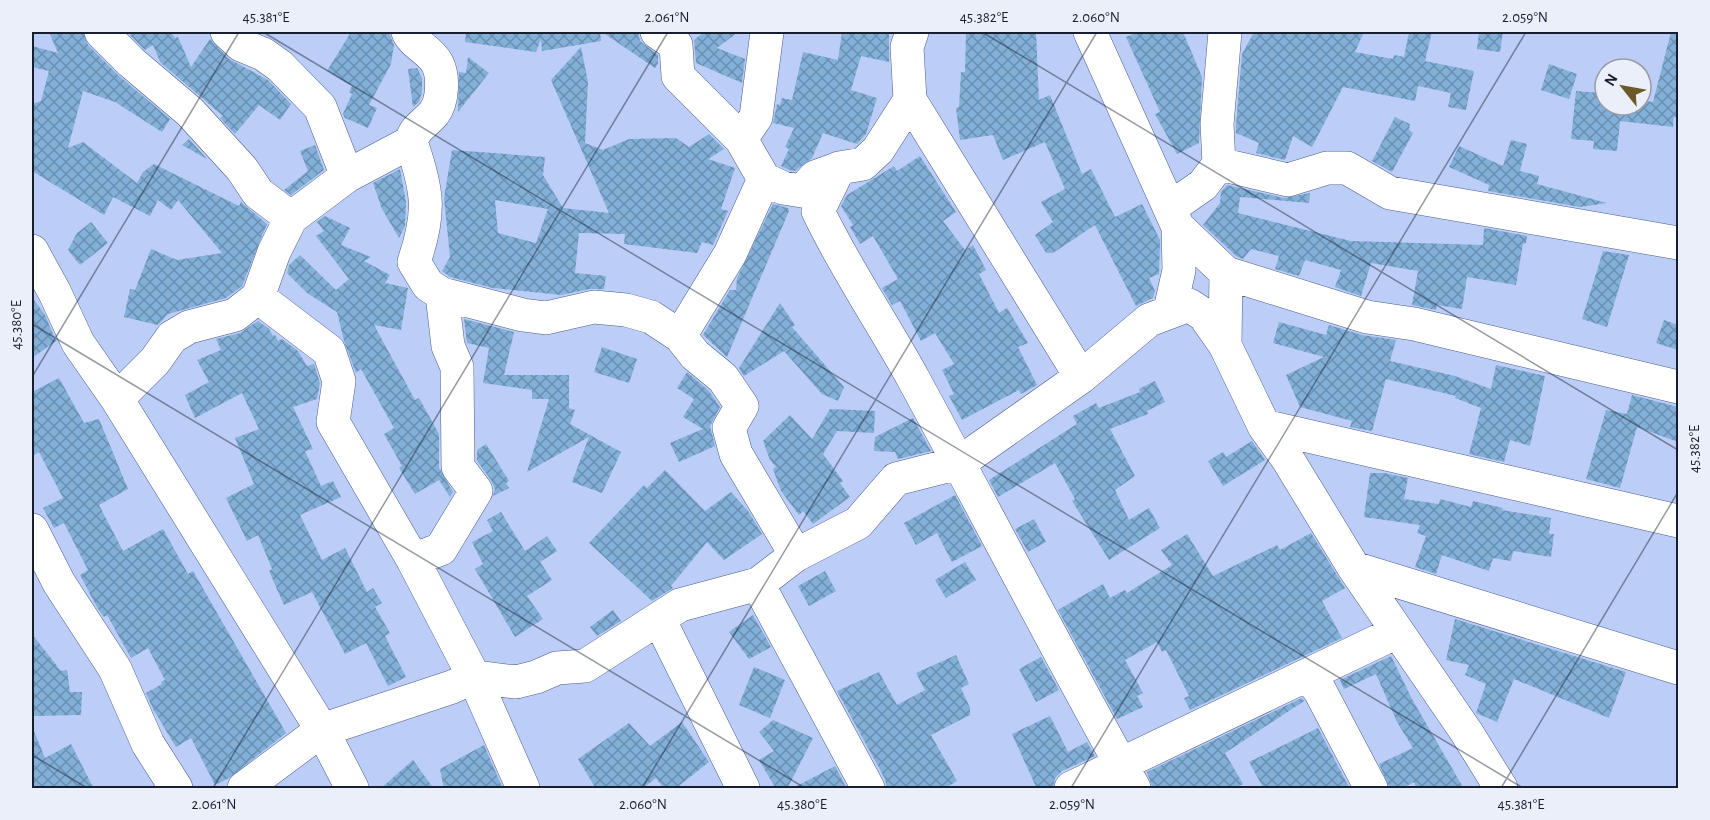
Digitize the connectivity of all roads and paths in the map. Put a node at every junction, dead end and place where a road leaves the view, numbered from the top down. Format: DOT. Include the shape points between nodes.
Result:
graph roads {
  1 [pos="101,32"];
  2 [pos="227,32"];
  3 [pos="408,32"];
  4 [pos="657,32"];
  5 [pos="767,32"];
  6 [pos="912,32"];
  7 [pos="1090,32"];
  8 [pos="1225,32"];
  9 [pos="910,100"];
  10 [pos="741,139"];
  11 [pos="411,142"];
  12 [pos="1219,164"];
  13 [pos="839,168"];
  14 [pos="347,176"];
  15 [pos="764,179"];
  16 [pos="291,218"];
  17 [pos="1174,218"];
  18 [pos="1678,243"];
  19 [pos="32,251"];
  20 [pos="1226,273"];
  21 [pos="442,294"];
  22 [pos="258,297"];
  23 [pos="1170,310"];
  24 [pos="680,336"];
  25 [pos="1225,345"];
  26 [pos="1081,377"];
  27 [pos="1678,387"];
  28 [pos="117,399"];
  29 [pos="1264,426"];
  30 [pos="959,463"];
  31 [pos="1678,521"];
  32 [pos="32,530"];
  33 [pos="796,555"];
  34 [pos="413,560"];
  35 [pos="1354,568"];
  36 [pos="758,584"];
  37 [pos="659,619"];
  38 [pos="1397,632"];
  39 [pos="1678,668"];
  40 [pos="1308,675"];
  41 [pos="474,676"];
  42 [pos="322,730"];
  43 [pos="1128,778"];
  44 [pos="176,789"];
  45 [pos="244,789"];
  46 [pos="352,789"];
  47 [pos="523,789"];
  48 [pos="743,789"];
  49 [pos="868,789"];
  50 [pos="1071,789"];
  51 [pos="1371,789"];
  52 [pos="1502,789"];
  1 -- 16 [label="street" via="190,112 258,192"];
  2 -- 14 [label="street" via="241,45 280,66 313,98"];
  3 -- 11 [label="street" via="436,60 441,73 439,104 414,131"];
  4 -- 10 [label="street" via="676,45 678,76"];
  5 -- 10 [label="street" via="756,117"];
  6 -- 9 [label="street" via="908,47"];
  7 -- 17 [label="street"];
  8 -- 12 [label="street" via="1217,124"];
  9 -- 13 [label="street" via="878,150 863,164"];
  9 -- 26 [label="street"];
  10 -- 15 [label="street"];
  11 -- 14 [label="street"];
  11 -- 21 [label="street" via="428,205 414,262 428,285"];
  12 -- 17 [label="street"];
  12 -- 18 [label="street" via="1288,180 1327,168 1347,168 1390,193"];
  13 -- 15 [label="street" via="814,177 802,191"];
  13 -- 30 [label="street" via="818,211"];
  14 -- 16 [label="street"];
  15 -- 24 [label="street" via="730,254"];
  16 -- 22 [label="street"];
  17 -- 20 [label="street"];
  17 -- 23 [label="street" via="1179,270"];
  19 -- 28 [label="street" via="78,343"];
  20 -- 25 [label="street"];
  20 -- 27 [label="street" via="1366,317 1414,324"];
  21 -- 24 [label="street" via="546,318 594,307 626,310 651,317"];
  21 -- 34 [label="street" via="448,346 457,367 458,466 476,491 441,549"];
  22 -- 28 [label="street" via="235,315 189,327 172,337 155,361"];
  22 -- 34 [label="street" via="329,351 339,381 333,423"];
  23 -- 25 [label="street" via="1189,305 1204,315"];
  23 -- 26 [label="street" via="1131,333"];
  24 -- 33 [label="street" via="696,356 723,378 742,406 729,428 736,454"];
  25 -- 29 [label="street"];
  26 -- 30 [label="street"];
  28 -- 42 [label="street"];
  29 -- 31 [label="street"];
  29 -- 35 [label="street"];
  30 -- 33 [label="street" via="896,480 858,523"];
  30 -- 43 [label="street"];
  32 -- 44 [label="street" via="59,583 115,669 148,744"];
  33 -- 36 [label="street"];
  34 -- 41 [label="street"];
  35 -- 38 [label="street"];
  35 -- 39 [label="street"];
  36 -- 37 [label="street" via="680,605"];
  36 -- 49 [label="street"];
  37 -- 41 [label="street" via="585,666 557,668 516,682"];
  37 -- 48 [label="street"];
  38 -- 40 [label="street"];
  38 -- 52 [label="street"];
  40 -- 43 [label="street"];
  40 -- 51 [label="street"];
  41 -- 42 [label="street" via="452,687"];
  41 -- 47 [label="street"];
  42 -- 45 [label="street"];
  42 -- 46 [label="street"];
  43 -- 50 [label="street"];
}
